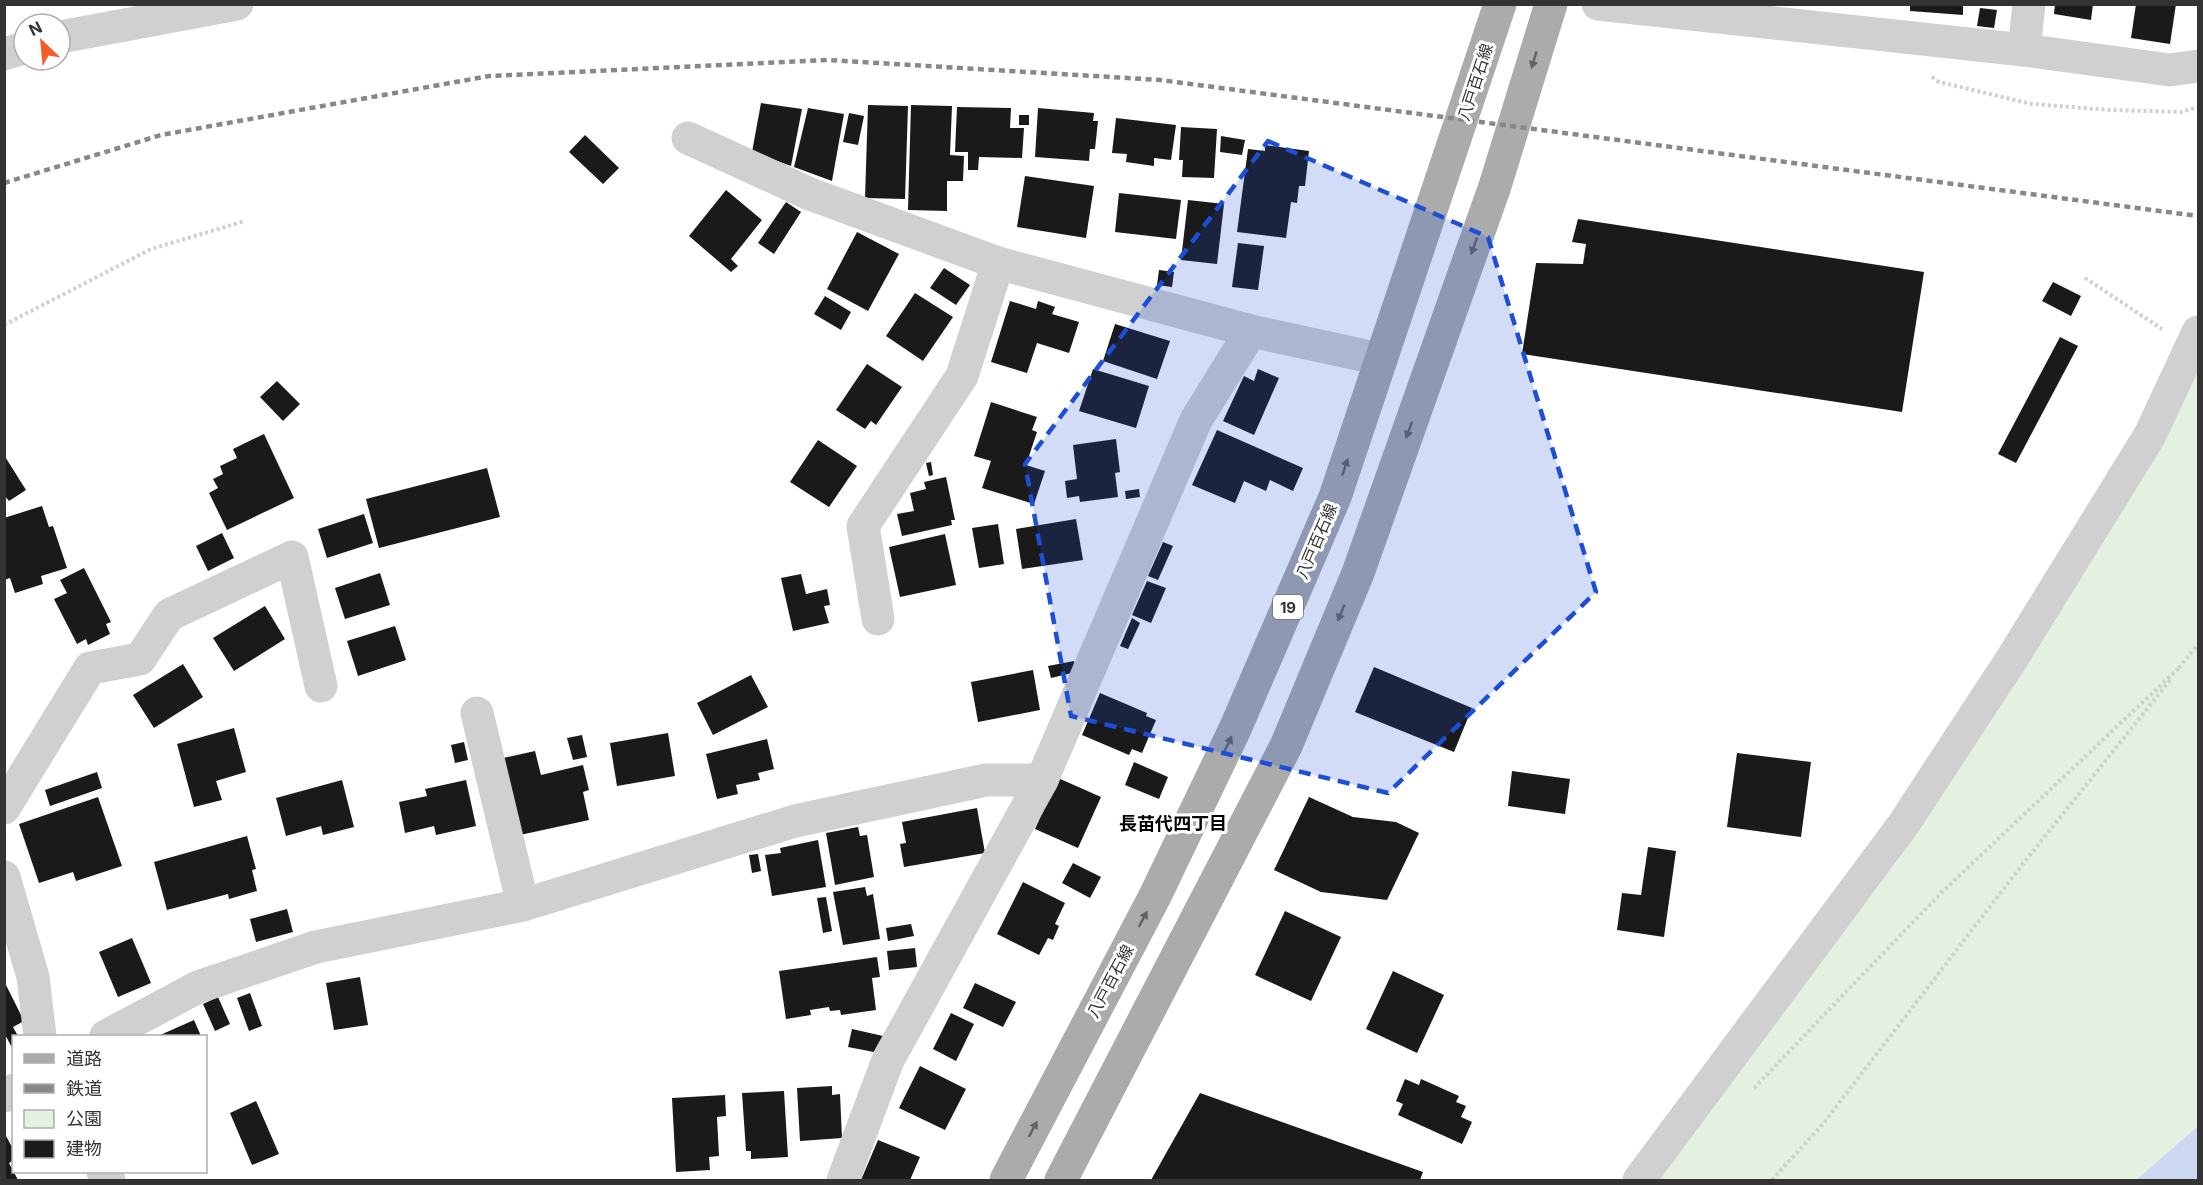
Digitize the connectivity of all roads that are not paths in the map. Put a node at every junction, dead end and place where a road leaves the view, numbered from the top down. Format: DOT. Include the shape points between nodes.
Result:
graph roads {
  1 [pos="237,4"];
  2 [pos="1500,4"];
  3 [pos="1551,4"];
  4 [pos="1598,4"];
  5 [pos="2029,4"];
  6 [pos="72,35"];
  7 [pos="2024,50"];
  8 [pos="2199,66"];
  9 [pos="688,138"];
  10 [pos="998,263"];
  11 [pos="1251,331"];
  12 [pos="2194,340"];
  13 [pos="1380,359"];
  14 [pos="878,619"];
  15 [pos="321,686"];
  16 [pos="477,713"];
  17 [pos="1042,780"];
  18 [pos="4,808"];
  19 [pos="4,878"];
  20 [pos="523,905"];
  21 [pos="40,1035"];
  22 [pos="108,1035"];
  23 [pos="843,1180"];
  24 [pos="1006,1180"];
  25 [pos="1061,1180"];
  26 [pos="1639,1180"];
  1 -- 6 [label="street"];
  2 -- 13 [label="main road, 八戸百石線 / 19"];
  3 -- 25 [label="main road, one-way" via="1495,186 1358,573 1286,746"];
  4 -- 7 [label="street"];
  5 -- 7 [label="street"];
  7 -- 8 [label="street" via="2170,70"];
  9 -- 10 [label="street" via="810,194"];
  10 -- 11 [label="street"];
  10 -- 14 [label="street" via="962,376 863,526"];
  11 -- 13 [label="street"];
  11 -- 17 [label="street" via="1196,420"];
  12 -- 26 [label="street" via="2150,435 2013,657 1903,825"];
  24 -- 13 [label="main road, 八戸百石線 / 19, one-way" via="1155,896 1235,729 1335,497"];
  15 -- 18 [label="street" via="291,557 169,615 140,659 90,668"];
  16 -- 20 [label="street"];
  17 -- 20 [label="street" via="986,780 795,821"];
  17 -- 23 [label="street" via="888,1060"];
  19 -- 21 [label="street" via="33,977"];
  20 -- 22 [label="street" via="316,947 198,987"];
}
